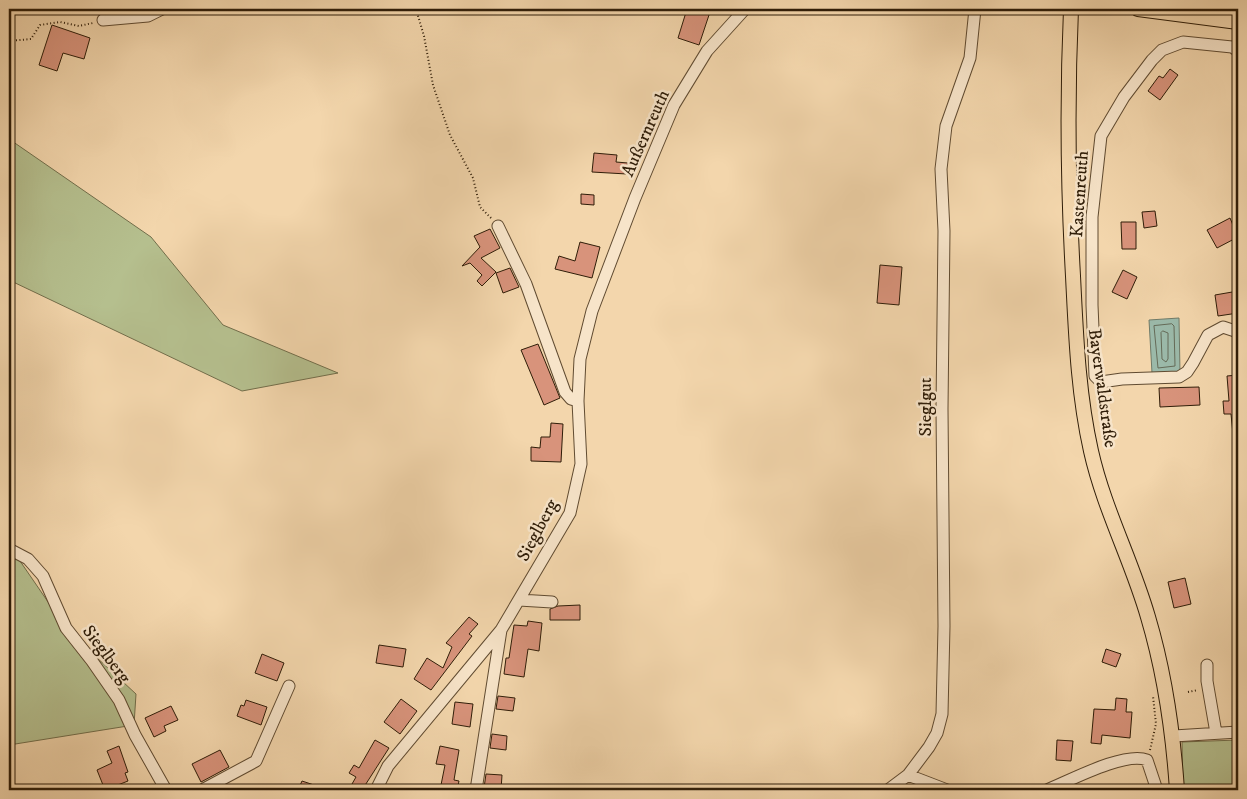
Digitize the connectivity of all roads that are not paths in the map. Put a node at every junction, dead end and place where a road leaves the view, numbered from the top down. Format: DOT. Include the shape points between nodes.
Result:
graph roads {
  1 [pos="162,9"];
  2 [pos="745,9"];
  3 [pos="975,9"];
  4 [pos="1071,9"];
  5 [pos="1138,9"];
  6 [pos="1155,10"];
  7 [pos="103,20"];
  8 [pos="1238,22"];
  9 [pos="1238,51"];
  10 [pos="498,226"];
  11 [pos="1238,332"];
  12 [pos="578,401"];
  13 [pos="9,549"];
  14 [pos="519,600"];
  15 [pos="552,602"];
  16 [pos="501,630"];
  17 [pos="1206,665"];
  18 [pos="289,686"];
  19 [pos="1238,732"];
  20 [pos="1216,733"];
  21 [pos="1174,736"];
  22 [pos="908,775"];
  23 [pos="166,790"];
  24 [pos="202,790"];
  25 [pos="376,790"];
  26 [pos="476,790"];
  27 [pos="888,790"];
  28 [pos="947,790"];
  29 [pos="1047,790"];
  30 [pos="1157,790"];
  31 [pos="1177,790"];
  1 -- 7 [label="street" via="148,16"];
  2 -- 12 [label="street, Außernreuth" via="707,52 674,105 634,198 601,286 580,359"];
  3 -- 22 [label="street, Sieglgut" via="970,58 946,126 941,169 944,231 942,714 937,734"];
  4 -- 21 [label="main road, Bayerwaldstraße" via="1068,155 1082,408 1102,496 1148,616"];
  5 -- 6 [label="main road"];
  6 -- 8 [label="main road"];
  9 -- 11 [label="street, Kastenreuth" via="1232,47 1183,42 1162,50 1124,97 1100,136 1092,217 1092,305 1097,379 1101,382 1179,377 1187,372 1212,332 1223,327"];
  10 -- 12 [label="street" via="526,284 565,392"];
  12 -- 14 [label="street, Sieglberg" via="581,464 570,513"];
  13 -- 23 [label="street, Sieglberg" via="28,560 43,576 66,628 119,700"];
  14 -- 15 [label="street"];
  14 -- 16 [label="street, Sieglberg"];
  16 -- 25 [label="street, Sieglberg" via="388,766"];
  16 -- 26 [label="street"];
  17 -- 20 [label="street"];
  18 -- 24 [label="street" via="256,761"];
  19 -- 20 [label="street"];
  20 -- 21 [label="street"];
  21 -- 31 [label="main road, Bayerwaldstraße"];
  22 -- 27 [label="street, Sieglgut"];
  22 -- 28 [label="street"];
  29 -- 30 [label="street" via="1141,757 1147,760"];
}
